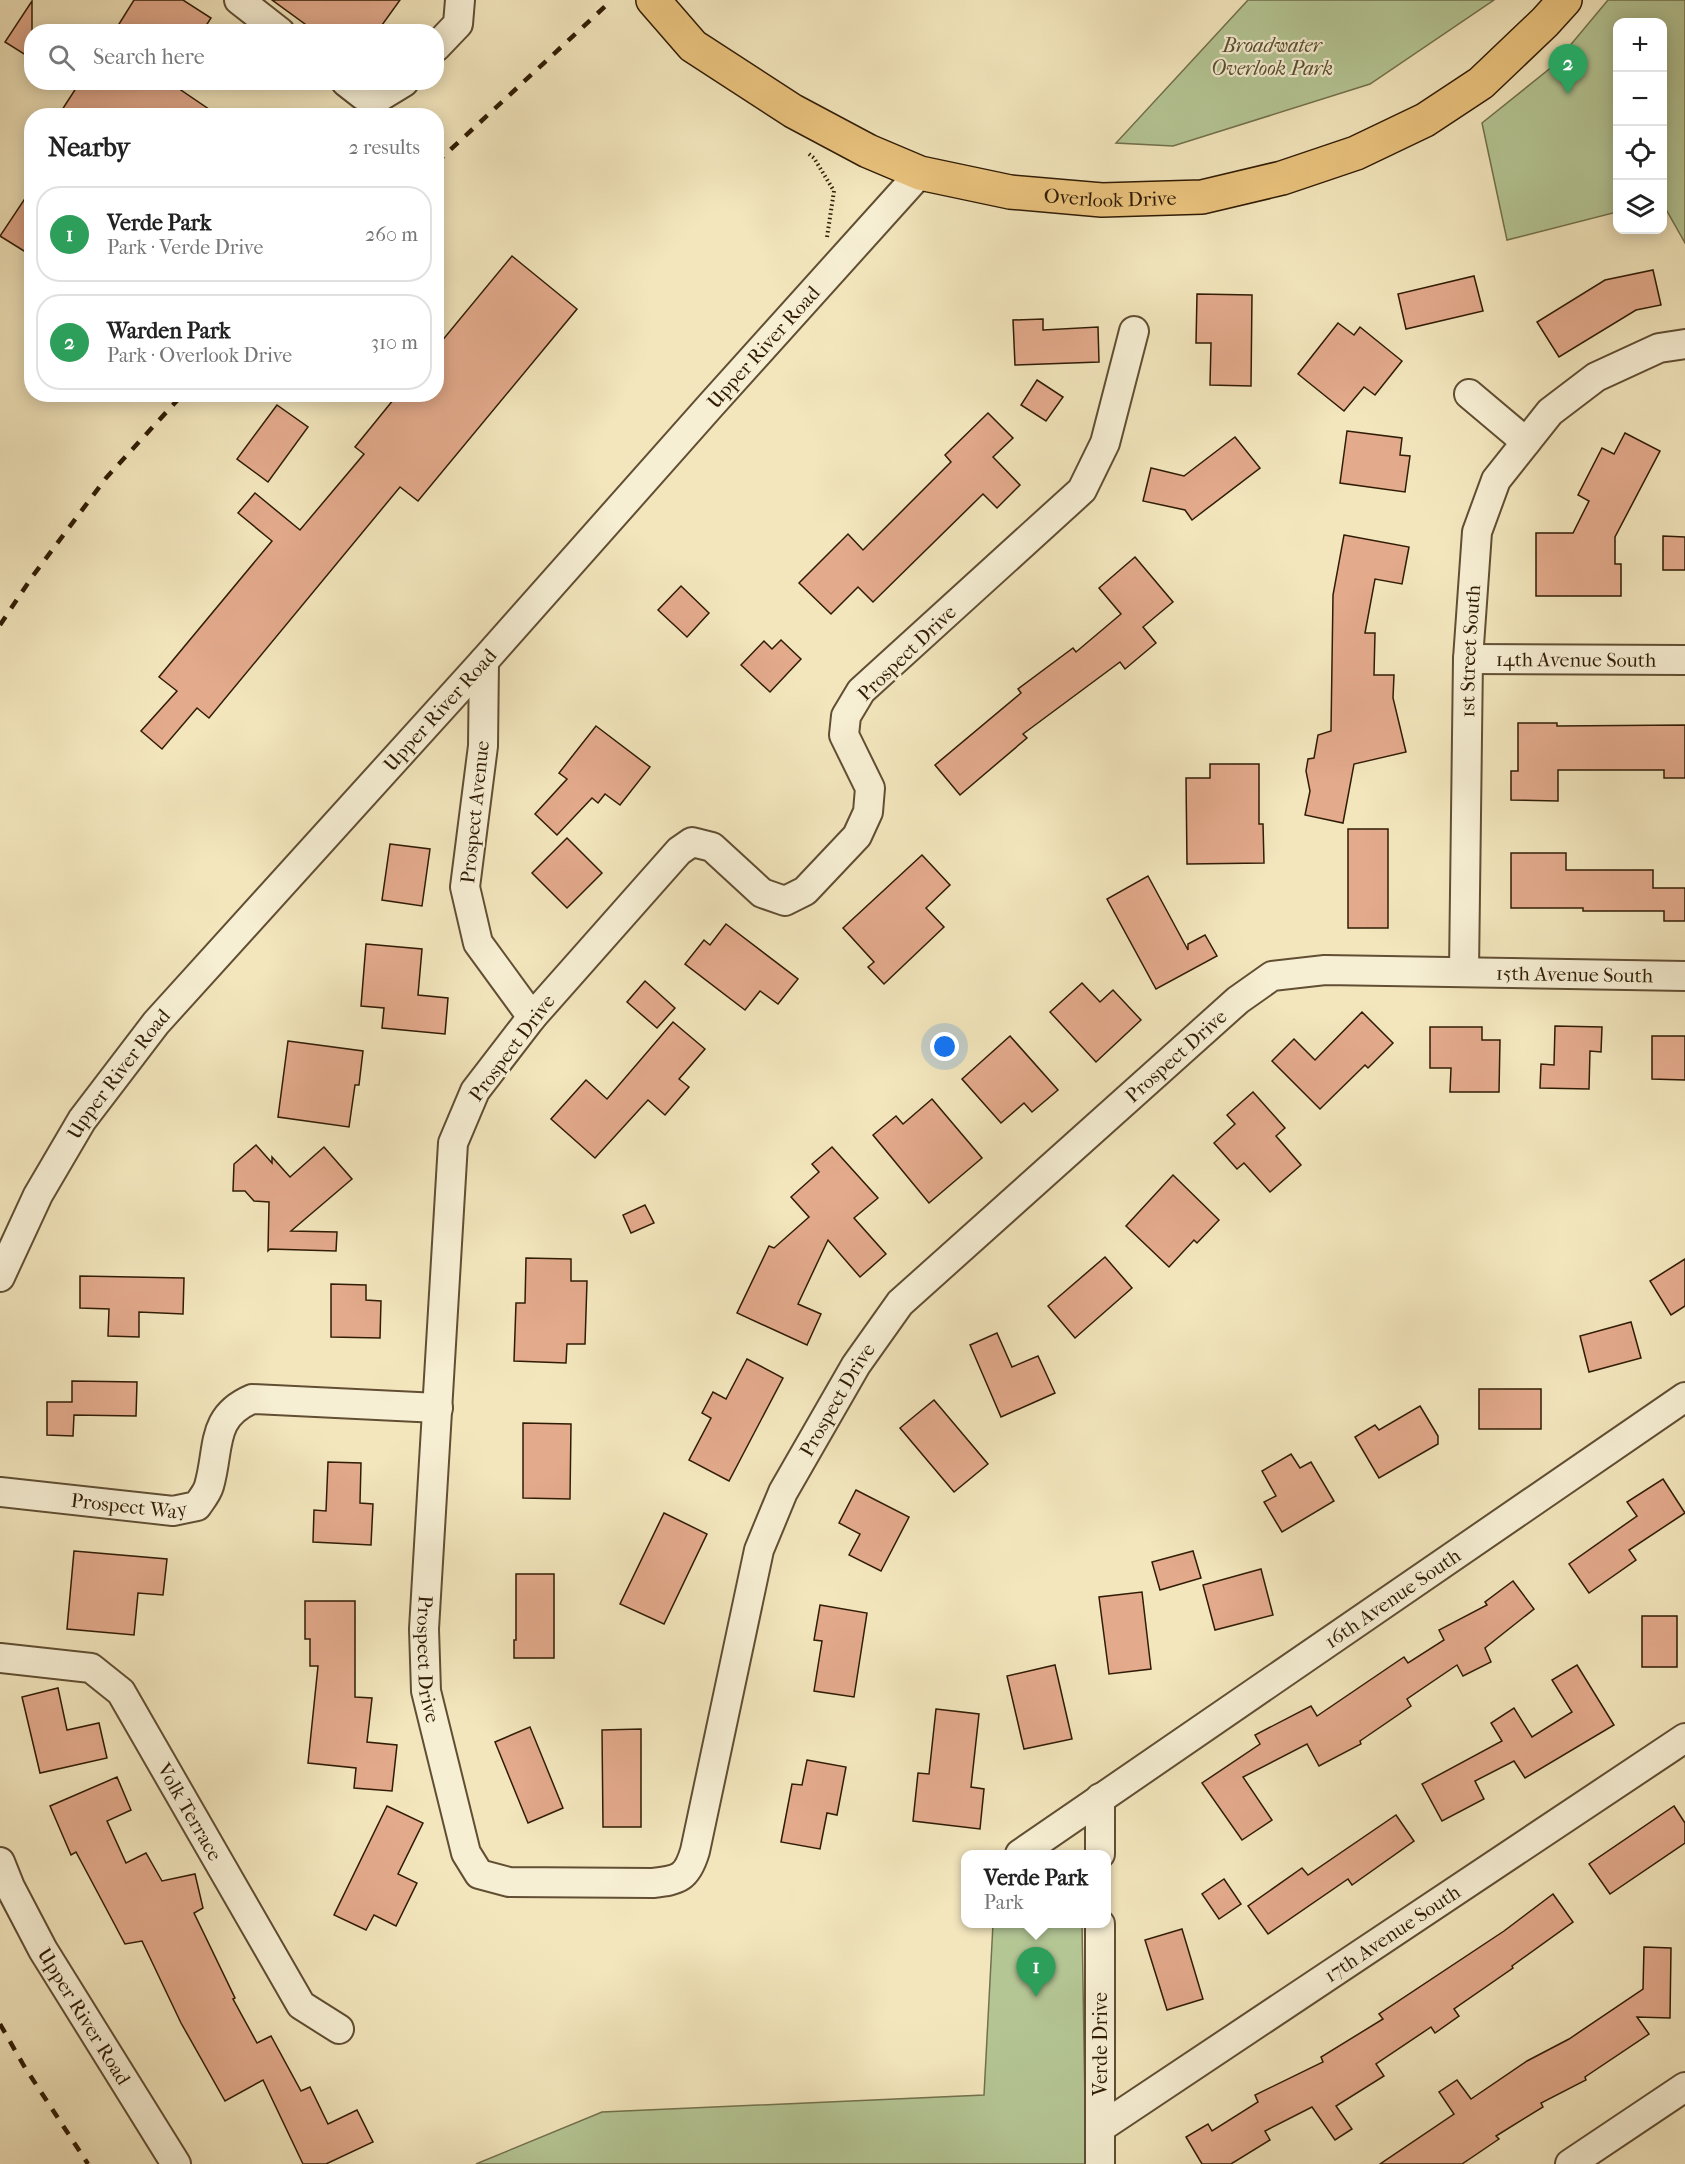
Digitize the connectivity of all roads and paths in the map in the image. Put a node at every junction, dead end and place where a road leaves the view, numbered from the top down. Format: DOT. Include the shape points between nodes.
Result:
graph roads {
  1 [pos="239,0"];
  2 [pos="460,0"];
  3 [pos="652,0"];
  4 [pos="1565,0"];
  5 [pos="270,24"];
  6 [pos="444,39"];
  7 [pos="356,90"];
  8 [pos="391,90"];
  9 [pos="806,152"];
  10 [pos="920,172"];
  11 [pos="825,247"];
  12 [pos="1134,331"];
  13 [pos="1685,344"];
  14 [pos="1469,394"];
  15 [pos="1526,442"];
  16 [pos="1468,659"];
  17 [pos="1685,660"];
  18 [pos="484,661"];
  19 [pos="1464,971"];
  20 [pos="1685,976"];
  21 [pos="532,1017"];
  22 [pos="0,1277"];
  23 [pos="1685,1397"];
  24 [pos="438,1408"];
  25 [pos="0,1491"];
  26 [pos="0,1658"];
  27 [pos="1685,1738"];
  28 [pos="1100,1798"];
  29 [pos="1026,1850"];
  30 [pos="1100,1850"];
  31 [pos="0,1862"];
  32 [pos="1100,1928"];
  33 [pos="339,2029"];
  34 [pos="1685,2087"];
  35 [pos="1100,2128"];
  36 [pos="176,2164"];
  37 [pos="1100,2164"];
  38 [pos="1570,2164"];
  1 -- 5 [label="street"];
  2 -- 6 [label="street" via="458,24"];
  3 -- 10 [label="main road, Overlook Drive" via="693,46 793,111 868,151"];
  4 -- 10 [label="main road, Overlook Drive" via="1481,82 1425,120 1356,153 1282,178 1202,197 1102,200 1010,192"];
  7 -- 8 [label="street" via="364,96 381,96"];
  9 -- 11 [label="path" via="834,191"];
  10 -- 18 [label="street, Upper River Road"];
  12 -- 21 [label="street, Prospect Drive" via="1106,443 1082,490 861,691 846,716 844,735 870,788 868,812 857,836 805,891 785,901 762,893 712,847 692,842 679,851"];
  13 -- 15 [label="street, 1st Street South" via="1659,348 1596,377 1550,412"];
  14 -- 15 [label="street"];
  15 -- 16 [label="street, 1st Street South" via="1496,480 1477,532"];
  16 -- 17 [label="street, 14th Avenue South"];
  16 -- 19 [label="street, 1st Street South"];
  18 -- 21 [label="street, Prospect Avenue" via="483,746 465,886 478,943"];
  18 -- 22 [label="street, Upper River Road" via="156,1023 82,1120 38,1195"];
  19 -- 20 [label="street, 15th Avenue South"];
  19 -- 24 [label="street, Prospect Drive" via="1326,970 1272,976 1238,1000 900,1303 828,1413 783,1492 759,1550 695,1851 690,1869 674,1881 509,1882 479,1875 466,1853 426,1690 424,1629"];
  21 -- 24 [label="street, Prospect Drive" via="475,1091 453,1143"];
  23 -- 28 [label="street, 16th Avenue South"];
  24 -- 25 [label="street, Prospect Way" via="252,1399 237,1406 221,1423 208,1488 197,1506 173,1511"];
  26 -- 33 [label="street, Volk Terrace" via="91,1668 120,1692 301,2005"];
  27 -- 35 [label="street, 17th Avenue South"];
  28 -- 29 [label="street, 16th Avenue South"];
  28 -- 30 [label="street"];
  31 -- 36 [label="street, Upper River Road" via="43,1950"];
  32 -- 35 [label="street, Verde Drive"];
  34 -- 38 [label="street"];
  35 -- 37 [label="street, Verde Drive"];
}
